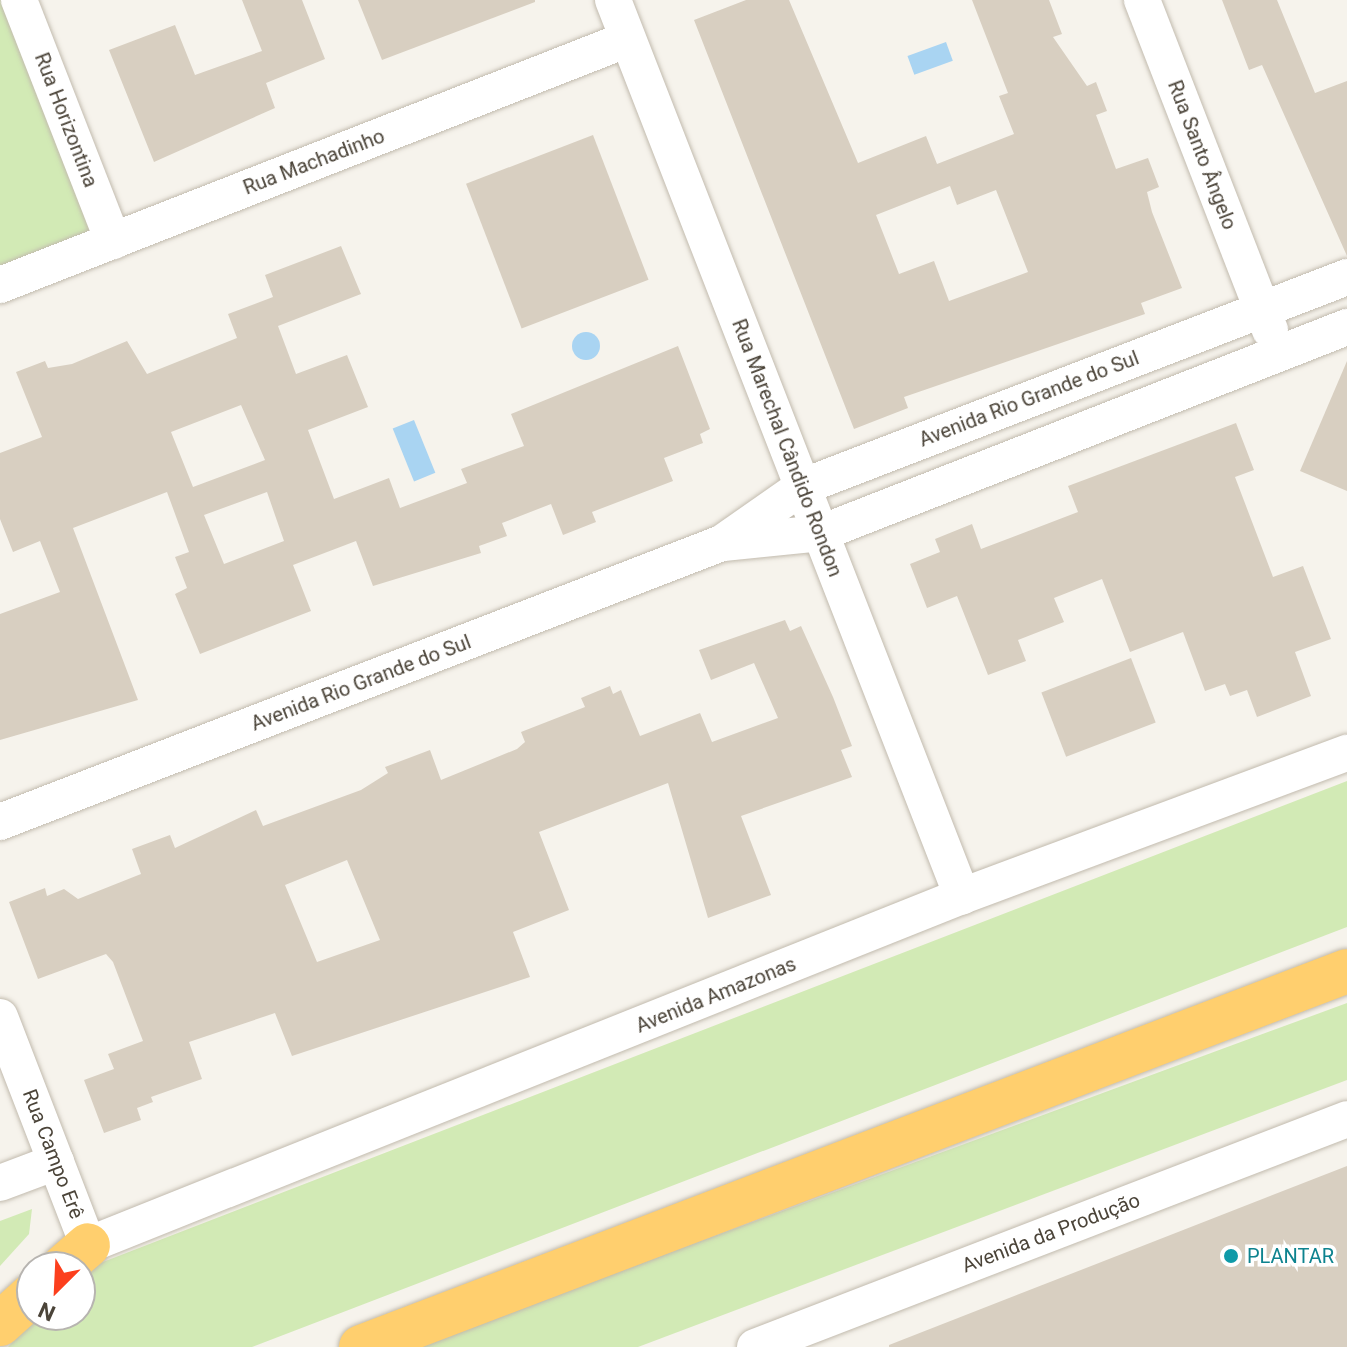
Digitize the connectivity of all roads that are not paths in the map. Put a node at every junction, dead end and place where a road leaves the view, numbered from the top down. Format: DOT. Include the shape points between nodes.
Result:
graph roads {
  1 [pos="19,0"];
  2 [pos="613,0"];
  3 [pos="1142,0"];
  4 [pos="628,39"];
  5 [pos="113,241"];
  6 [pos="1347,277"];
  7 [pos="0,285"];
  8 [pos="1262,309"];
  9 [pos="1347,327"];
  10 [pos="1279,354"];
  11 [pos="802,487"];
  12 [pos="821,533"];
  13 [pos="722,543"];
  14 [pos="1347,753"];
  15 [pos="0,822"];
  16 [pos="962,896"];
  17 [pos="1347,971"];
  18 [pos="0,1017"];
  19 [pos="1347,1119"];
  20 [pos="56,1162"];
  21 [pos="0,1183"];
  22 [pos="75,1251"];
  23 [pos="88,1251"];
  24 [pos="16,1310"];
  25 [pos="0,1324"];
  26 [pos="361,1347"];
  27 [pos="755,1347"];
  1 -- 5 [label="street, Rua Horizontina"];
  2 -- 4 [label="street, Rua Marechal Cândido Rondon"];
  3 -- 8 [label="street, Rua Santo Ângelo"];
  4 -- 5 [label="street, Rua Machadinho"];
  4 -- 11 [label="street, Rua Marechal Cândido Rondon"];
  5 -- 7 [label="street, Rua Machadinho"];
  6 -- 8 [label="street, Avenida Rio Grande do Sul"];
  8 -- 10 [label="street, Rua Santo Ângelo"];
  8 -- 11 [label="street, Avenida Rio Grande do Sul"];
  9 -- 10 [label="street, Avenida Rio Grande do Sul"];
  10 -- 12 [label="street, Avenida Rio Grande do Sul"];
  11 -- 12 [label="street, Rua Marechal Cândido Rondon"];
  11 -- 13 [label="street, Avenida Rio Grande do Sul"];
  12 -- 13 [label="street, Avenida Rio Grande do Sul"];
  12 -- 16 [label="street, Rua Marechal Cândido Rondon"];
  13 -- 15 [label="street, Avenida Rio Grande do Sul"];
  14 -- 16 [label="street, Avenida Amazonas"];
  16 -- 23 [label="street, Avenida Amazonas"];
  17 -- 26 [label="highway"];
  18 -- 20 [label="street, Rua Campo Erê"];
  19 -- 27 [label="street, Avenida da Produção"];
  20 -- 21 [label="street"];
  20 -- 22 [label="street, Rua Campo Erê"];
  24 -- 25 [label="highway"];
}
